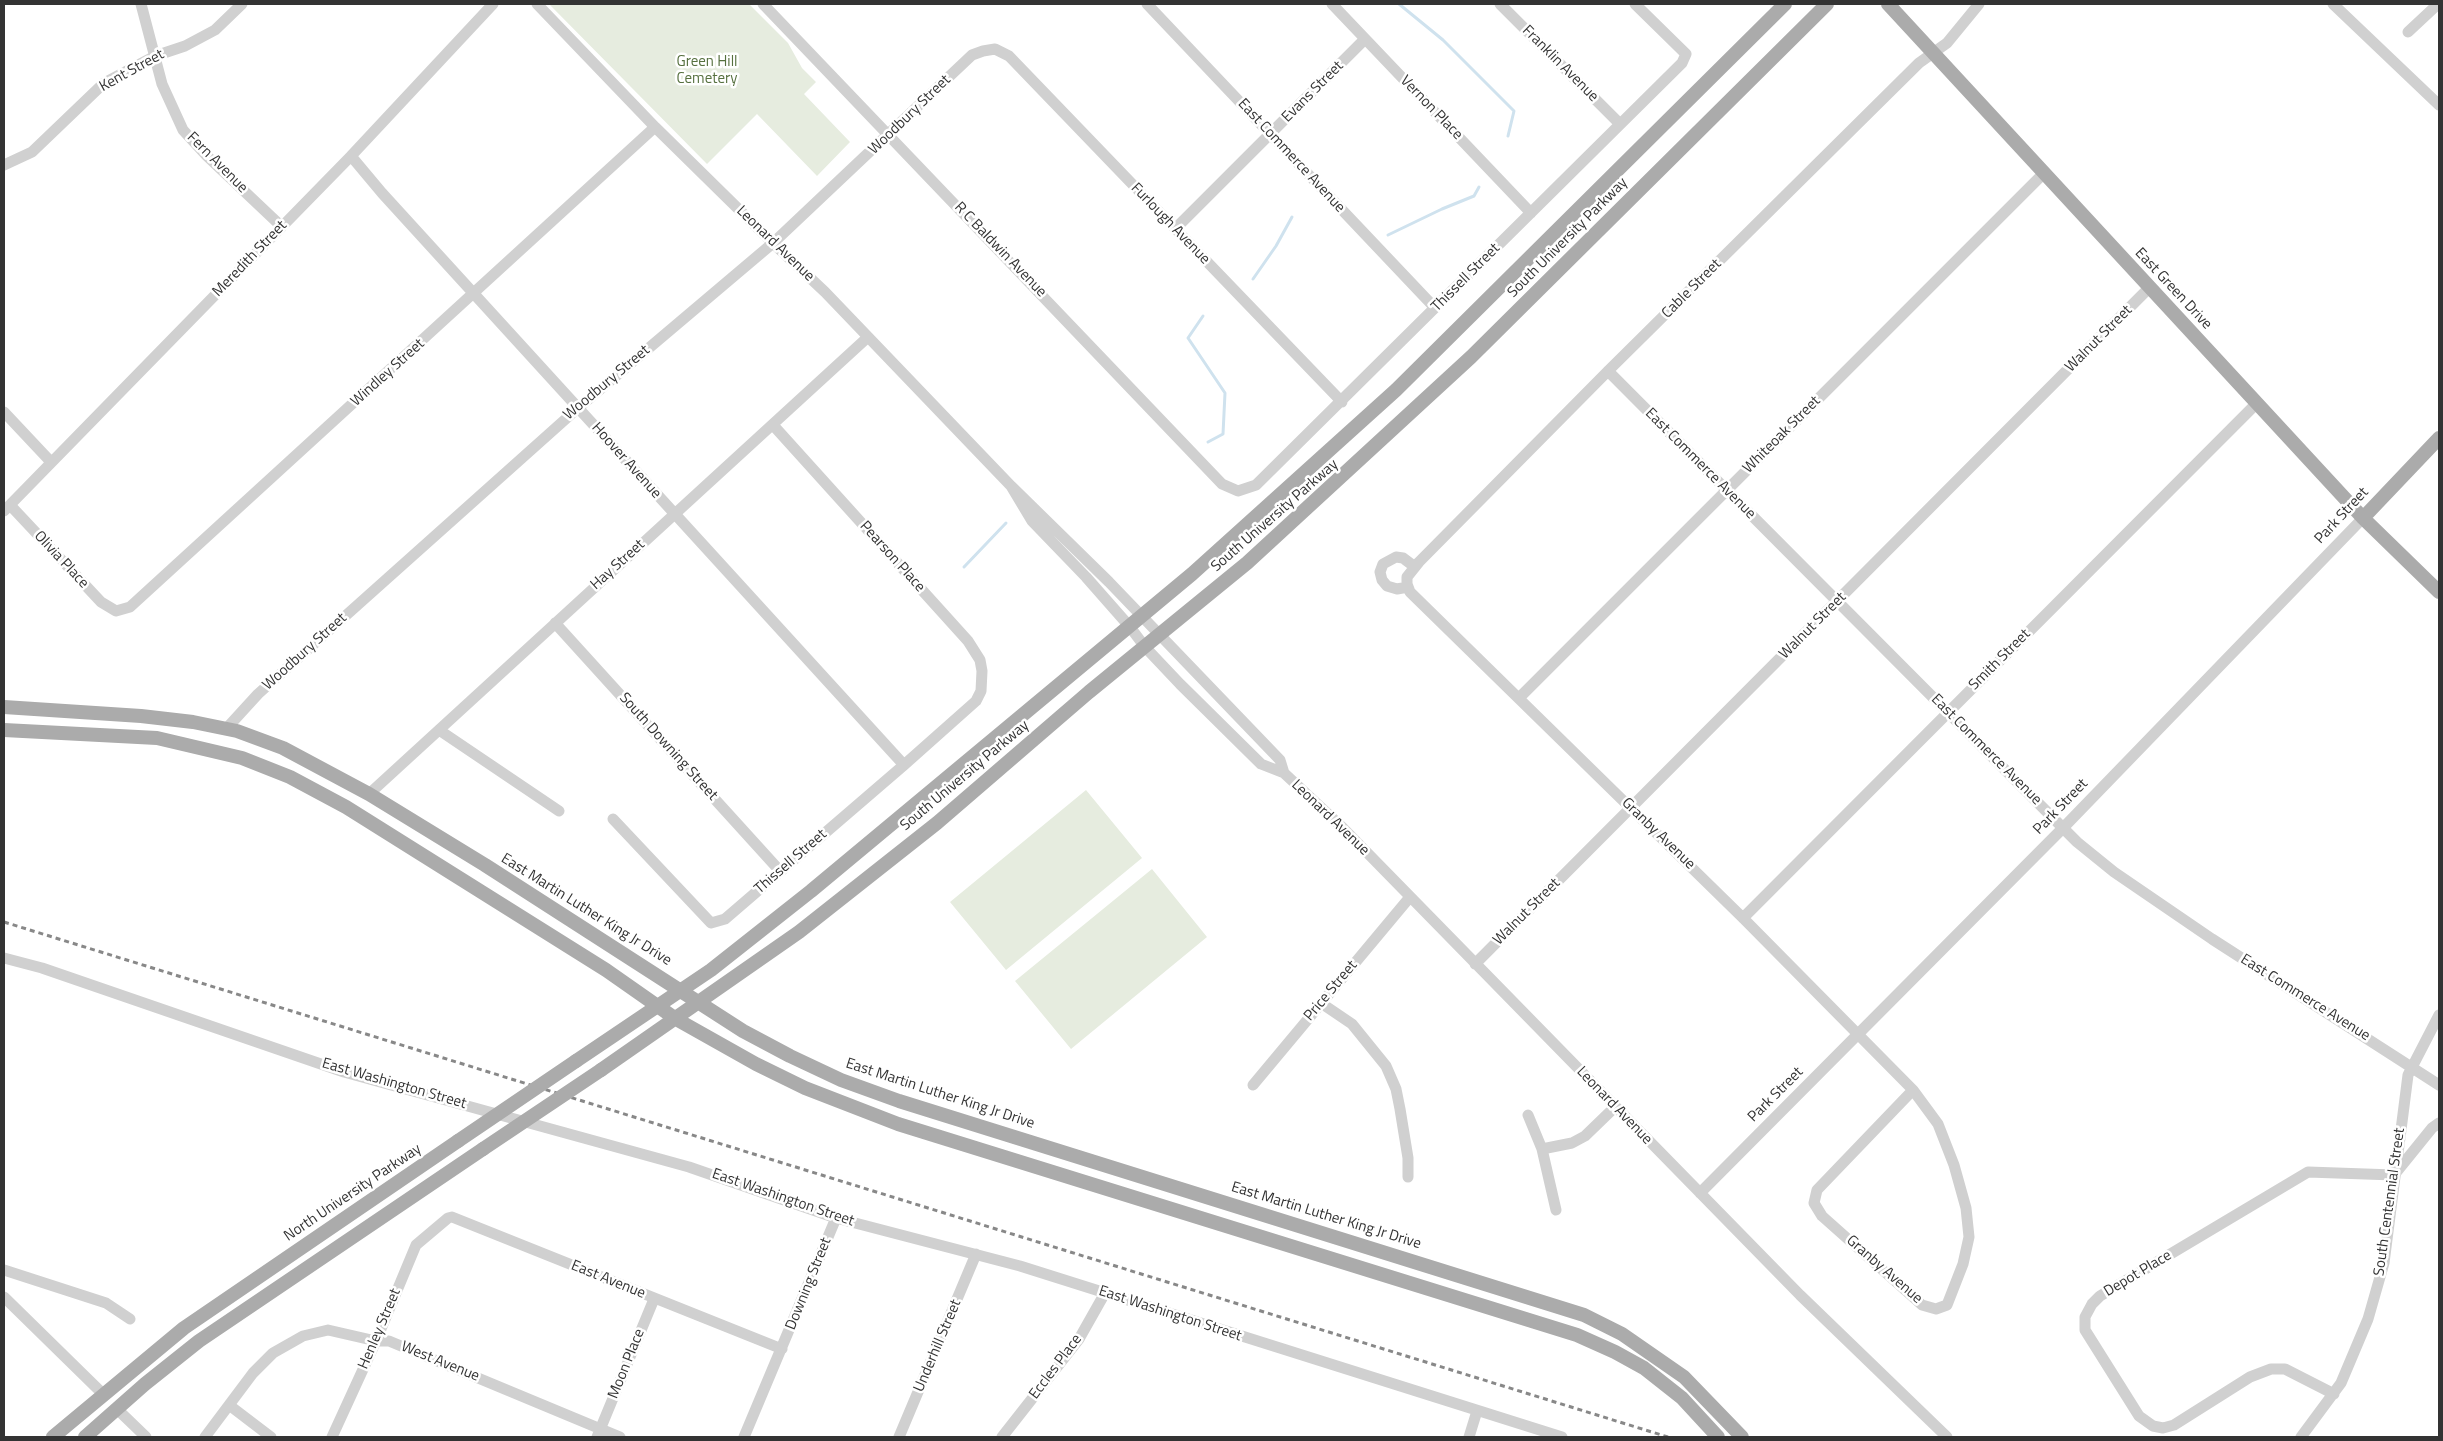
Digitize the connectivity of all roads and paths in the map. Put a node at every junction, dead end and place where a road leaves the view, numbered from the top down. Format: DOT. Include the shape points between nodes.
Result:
graph roads {
  1 [pos="140,4"];
  2 [pos="242,4"];
  3 [pos="493,4"];
  4 [pos="537,4"];
  5 [pos="763,4"];
  6 [pos="1147,4"];
  7 [pos="1332,4"];
  8 [pos="1500,4"];
  9 [pos="1635,4"];
  10 [pos="1785,4"];
  11 [pos="1826,4"];
  12 [pos="1888,4"];
  13 [pos="1979,4"];
  14 [pos="2333,4"];
  15 [pos="2438,4"];
  16 [pos="2408,32"];
  17 [pos="1365,39"];
  18 [pos="995,49"];
  19 [pos="1933,53"];
  20 [pos="155,56"];
  21 [pos="2438,101"];
  22 [pos="1620,124"];
  23 [pos="656,127"];
  24 [pos="890,134"];
  25 [pos="1271,134"];
  26 [pos="351,156"];
  27 [pos="4,165"];
  28 [pos="2044,173"];
  29 [pos="1530,213"];
  30 [pos="281,226"];
  31 [pos="1175,229"];
  32 [pos="772,244"];
  33 [pos="2150,287"];
  34 [pos="474,295"];
  35 [pos="1435,308"];
  36 [pos="868,337"];
  37 [pos="1608,371"];
  38 [pos="1342,402"];
  39 [pos="2257,403"];
  40 [pos="578,408"];
  41 [pos="4,412"];
  42 [pos="773,425"];
  43 [pos="2439,438"];
  44 [pos="51,462"];
  45 [pos="1011,486"];
  46 [pos="1727,490"];
  47 [pos="1238,491"];
  48 [pos="7,508"];
  49 [pos="675,514"];
  50 [pos="2363,518"];
  51 [pos="1414,567"];
  52 [pos="1408,582"];
  53 [pos="2439,592"];
  54 [pos="1838,602"];
  55 [pos="116,611"];
  56 [pos="1142,617"];
  57 [pos="555,623"];
  58 [pos="1130,627"];
  59 [pos="1160,635"];
  60 [pos="1145,647"];
  61 [pos="1520,697"];
  62 [pos="976,701"];
  63 [pos="4,707"];
  64 [pos="1948,712"];
  65 [pos="226,729"];
  66 [pos="4,730"];
  67 [pos="439,730"];
  68 [pos="904,765"];
  69 [pos="1284,773"];
  70 [pos="369,794"];
  71 [pos="1631,808"];
  72 [pos="559,811"];
  73 [pos="613,820"];
  74 [pos="2064,828"];
  75 [pos="780,871"];
  76 [pos="1410,897"];
  77 [pos="1744,918"];
  78 [pos="4,958"];
  79 [pos="1475,964"];
  80 [pos="681,990"];
  81 [pos="701,1002"];
  82 [pos="1322,1003"];
  83 [pos="656,1006"];
  84 [pos="2439,1015"];
  85 [pos="676,1019"];
  86 [pos="1858,1035"];
  87 [pos="2412,1066"];
  88 [pos="1253,1085"];
  89 [pos="2439,1085"];
  90 [pos="1913,1090"];
  91 [pos="1615,1107"];
  92 [pos="1528,1115"];
  93 [pos="2439,1123"];
  94 [pos="1542,1149"];
  95 [pos="2394,1175"];
  96 [pos="1408,1177"];
  97 [pos="1700,1193"];
  98 [pos="1556,1210"];
  99 [pos="836,1218"];
  100 [pos="435,1227"];
  101 [pos="976,1254"];
  102 [pos="4,1270"];
  103 [pos="1105,1293"];
  104 [pos="4,1297"];
  105 [pos="654,1299"];
  106 [pos="130,1319"];
  107 [pos="376,1341"];
  108 [pos="782,1350"];
  109 [pos="103,1394"];
  110 [pos="2334,1394"];
  111 [pos="229,1405"];
  112 [pos="117,1409"];
  113 [pos="1477,1411"];
  114 [pos="599,1433"];
  115 [pos="53,1437"];
  116 [pos="85,1437"];
  117 [pos="146,1437"];
  118 [pos="205,1437"];
  119 [pos="271,1437"];
  120 [pos="332,1437"];
  121 [pos="620,1437"];
  122 [pos="744,1437"];
  123 [pos="900,1437"];
  124 [pos="1002,1437"];
  125 [pos="1469,1437"];
  126 [pos="1562,1437"];
  127 [pos="1718,1437"];
  128 [pos="1742,1437"];
  129 [pos="1947,1437"];
  130 [pos="2301,1437"];
  1 -- 20 [label="street, Fern Avenue"];
  2 -- 20 [label="street, Kent Street" via="215,30 185,46"];
  3 -- 26 [label="street, Meredith Street"];
  4 -- 23 [label="street, Leonard Avenue"];
  5 -- 24 [label="street, R C Baldwin Avenue"];
  6 -- 25 [label="street, East Commerce Avenue"];
  7 -- 17 [label="street, Vernon Place"];
  8 -- 22 [label="street, Franklin Avenue"];
  9 -- 22 [label="street, Thissell Street" via="1686,54 1682,63"];
  10 -- 56 [label="main road, South University Parkway" via="1396,390"];
  11 -- 59 [label="main road, South University Parkway" via="1471,357 1261,551"];
  12 -- 19 [label="main road, East Green Drive"];
  13 -- 19 [label="street, Cable Street" via="1946,43"];
  14 -- 21 [label="street"];
  15 -- 16 [label="street"];
  17 -- 25 [label="street, Evans Street"];
  17 -- 29 [label="street, Vernon Place"];
  18 -- 24 [label="street, Woodbury Street" via="972,55"];
  18 -- 31 [label="street, Furlough Avenue" via="1009,56"];
  19 -- 28 [label="main road, East Green Drive"];
  19 -- 37 [label="street, Cable Street"];
  20 -- 27 [label="street, Kent Street" via="104,83 32,152"];
  20 -- 30 [label="street, Fern Avenue" via="162,84 183,130"];
  22 -- 29 [label="street, Thissell Street"];
  23 -- 32 [label="street, Leonard Avenue"];
  23 -- 34 [label="street, Windley Street"];
  24 -- 32 [label="street, Woodbury Street"];
  24 -- 47 [label="street, R C Baldwin Avenue" via="1222,484"];
  25 -- 31 [label="street, Evans Street"];
  25 -- 35 [label="street, East Commerce Avenue"];
  26 -- 30 [label="street, Meredith Street"];
  26 -- 34 [label="street, Hoover Avenue"];
  28 -- 33 [label="main road, East Green Drive"];
  28 -- 46 [label="street, Whiteoak Street"];
  29 -- 35 [label="street, Thissell Street"];
  30 -- 44 [label="street, Meredith Street"];
  31 -- 38 [label="street, Furlough Avenue"];
  32 -- 36 [label="street, Leonard Avenue"];
  32 -- 40 [label="street, Woodbury Street"];
  33 -- 39 [label="main road, East Green Drive"];
  33 -- 54 [label="street, Walnut Street"];
  34 -- 40 [label="street, Hoover Avenue"];
  34 -- 55 [label="street, Windley Street" via="130,607"];
  35 -- 38 [label="street, Thissell Street"];
  36 -- 42 [label="street, Hay Street"];
  36 -- 45 [label="street, Leonard Avenue"];
  37 -- 46 [label="street, East Commerce Avenue"];
  37 -- 51 [label="street, Cable Street"];
  38 -- 47 [label="street, Thissell Street" via="1256,485"];
  39 -- 50 [label="main road, East Green Drive"];
  39 -- 64 [label="street, Smith Street"];
  40 -- 49 [label="street, Hoover Avenue"];
  40 -- 65 [label="street, Woodbury Street" via="258,694"];
  41 -- 44 [label="street"];
  42 -- 49 [label="street, Hay Street"];
  42 -- 62 [label="street, Pearson Place" via="968,641 980,660 982,671 981,691"];
  43 -- 50 [label="main road, Park Street"];
  44 -- 48 [label="street, Meredith Street"];
  45 -- 56 [label="street, Leonard Avenue"];
  45 -- 58 [label="street, Leonard Avenue" via="1032,521"];
  46 -- 54 [label="street, East Commerce Avenue"];
  46 -- 61 [label="street, Whiteoak Street"];
  48 -- 55 [label="street, Olivia Place" via="101,602"];
  49 -- 57 [label="street, Hay Street"];
  49 -- 68 [label="street, Hoover Avenue"];
  50 -- 53 [label="main road, East Green Drive"];
  50 -- 74 [label="street, Park Street"];
  51 -- 52 [label="street, Cable Street"];
  51 -- 52 [label="street" via="1403,558 1396,557 1383,564 1380,572 1388,586 1397,589"];
  52 -- 61 [label="street, Granby Avenue"];
  54 -- 64 [label="street, East Commerce Avenue"];
  54 -- 71 [label="street, Walnut Street"];
  56 -- 58 [label="main road, South University Parkway"];
  56 -- 59 [label="street, Leonard Avenue"];
  57 -- 67 [label="street, Hay Street"];
  57 -- 75 [label="street, South Downing Street"];
  58 -- 60 [label="street, Leonard Avenue"];
  58 -- 80 [label="main road, South University Parkway" via="811,890"];
  59 -- 60 [label="main road, South University Parkway"];
  59 -- 69 [label="street, Leonard Avenue" via="1280,760"];
  60 -- 69 [label="street, Leonard Avenue" via="1261,764"];
  60 -- 81 [label="main road, South University Parkway" via="937,823 799,932"];
  61 -- 71 [label="street, Granby Avenue"];
  62 -- 68 [label="street, Thissell Street"];
  63 -- 65 [label="main road, East Martin Luther King Jr Drive" via="142,716"];
  64 -- 74 [label="street, East Commerce Avenue"];
  64 -- 77 [label="street, Smith Street"];
  65 -- 70 [label="main road, East Martin Luther King Jr Drive" via="283,748"];
  66 -- 83 [label="main road" via="157,738 242,758 290,777 346,807 606,970"];
  67 -- 70 [label="street, Hay Street"];
  67 -- 72 [label="street"];
  68 -- 75 [label="street, Thissell Street"];
  69 -- 76 [label="street, Leonard Avenue"];
  70 -- 80 [label="main road, East Martin Luther King Jr Drive"];
  71 -- 77 [label="street, Granby Avenue"];
  71 -- 79 [label="street, Walnut Street"];
  73 -- 75 [label="street, Thissell Street" via="710,924 725,919"];
  74 -- 86 [label="street, Park Street"];
  74 -- 87 [label="street, East Commerce Avenue" via="2130,883"];
  76 -- 79 [label="street, Leonard Avenue"];
  76 -- 82 [label="street, Price Street"];
  77 -- 86 [label="street, Granby Avenue"];
  78 -- 99 [label="street, East Washington Street" via="42,968 344,1072 689,1167"];
  79 -- 91 [label="street, Leonard Avenue"];
  80 -- 81 [label="main road, East Martin Luther King Jr Drive"];
  80 -- 83 [label="main road, North University Parkway"];
  81 -- 85 [label="main road"];
  81 -- 128 [label="main road, East Martin Luther King Jr Drive" via="743,1030 841,1080 899,1101 1584,1315 1622,1334 1684,1377"];
  82 -- 88 [label="street, Price Street"];
  82 -- 96 [label="street" via="1352,1024 1386,1066 1400,1109"];
  83 -- 85 [label="main road"];
  83 -- 109 [label="main road, North University Parkway, bridge" via="208,1311"];
  84 -- 87 [label="street, South Centennial Street"];
  85 -- 112 [label="main road, bridge" via="199,1341"];
  85 -- 127 [label="main road" via="805,1088 898,1124 1577,1335 1644,1368 1682,1398"];
  86 -- 90 [label="street, Granby Avenue"];
  86 -- 97 [label="street, Park Street"];
  87 -- 89 [label="street, East Commerce Avenue"];
  87 -- 95 [label="street, South Centennial Street"];
  90 -- 90 [label="street, Granby Avenue" via="1938,1124 1966,1208 1969,1237 1963,1264 1947,1305 1936,1309 1922,1305 1822,1216 1814,1203 1817,1190"];
  91 -- 94 [label="street" via="1585,1136 1572,1143"];
  91 -- 97 [label="street, Leonard Avenue"];
  92 -- 94 [label="street"];
  93 -- 95 [label="street"];
  94 -- 98 [label="street"];
  95 -- 110 [label="street, South Centennial Street" via="2384,1264 2376,1294 2356,1352"];
  95 -- 110 [label="street, Depot Place" via="2308,1172 2100,1296 2085,1317 2085,1330 2139,1416 2152,1426 2174,1425 2250,1378 2271,1369 2285,1369"];
  97 -- 129 [label="street, Leonard Avenue"];
  99 -- 101 [label="street, East Washington Street"];
  99 -- 108 [label="street, Downing Street"];
  100 -- 105 [label="street, East Avenue" via="452,1217"];
  100 -- 107 [label="street, Henley Street" via="416,1246"];
  101 -- 103 [label="street, East Washington Street"];
  101 -- 123 [label="street, Underhill Street"];
  102 -- 106 [label="street" via="106,1303"];
  103 -- 113 [label="street, East Washington Street"];
  103 -- 124 [label="street, Eccles Place" via="1080,1338"];
  104 -- 109 [label="street"];
  105 -- 108 [label="street, East Avenue"];
  105 -- 114 [label="street, Moon Place"];
  107 -- 111 [label="street, West Avenue" via="328,1330 303,1336 273,1353"];
  107 -- 114 [label="street, West Avenue" via="397,1344"];
  107 -- 120 [label="street, Henley Street"];
  108 -- 122 [label="street, Downing Street"];
  109 -- 115 [label="main road, North University Parkway"];
  110 -- 130 [label="street, South Centennial Street"];
  111 -- 118 [label="street, West Avenue"];
  111 -- 119 [label="street"];
  112 -- 116 [label="main road"];
  112 -- 117 [label="street"];
  113 -- 125 [label="street"];
  113 -- 126 [label="street, East Washington Street"];
  114 -- 121 [label="street, West Avenue"];
}
